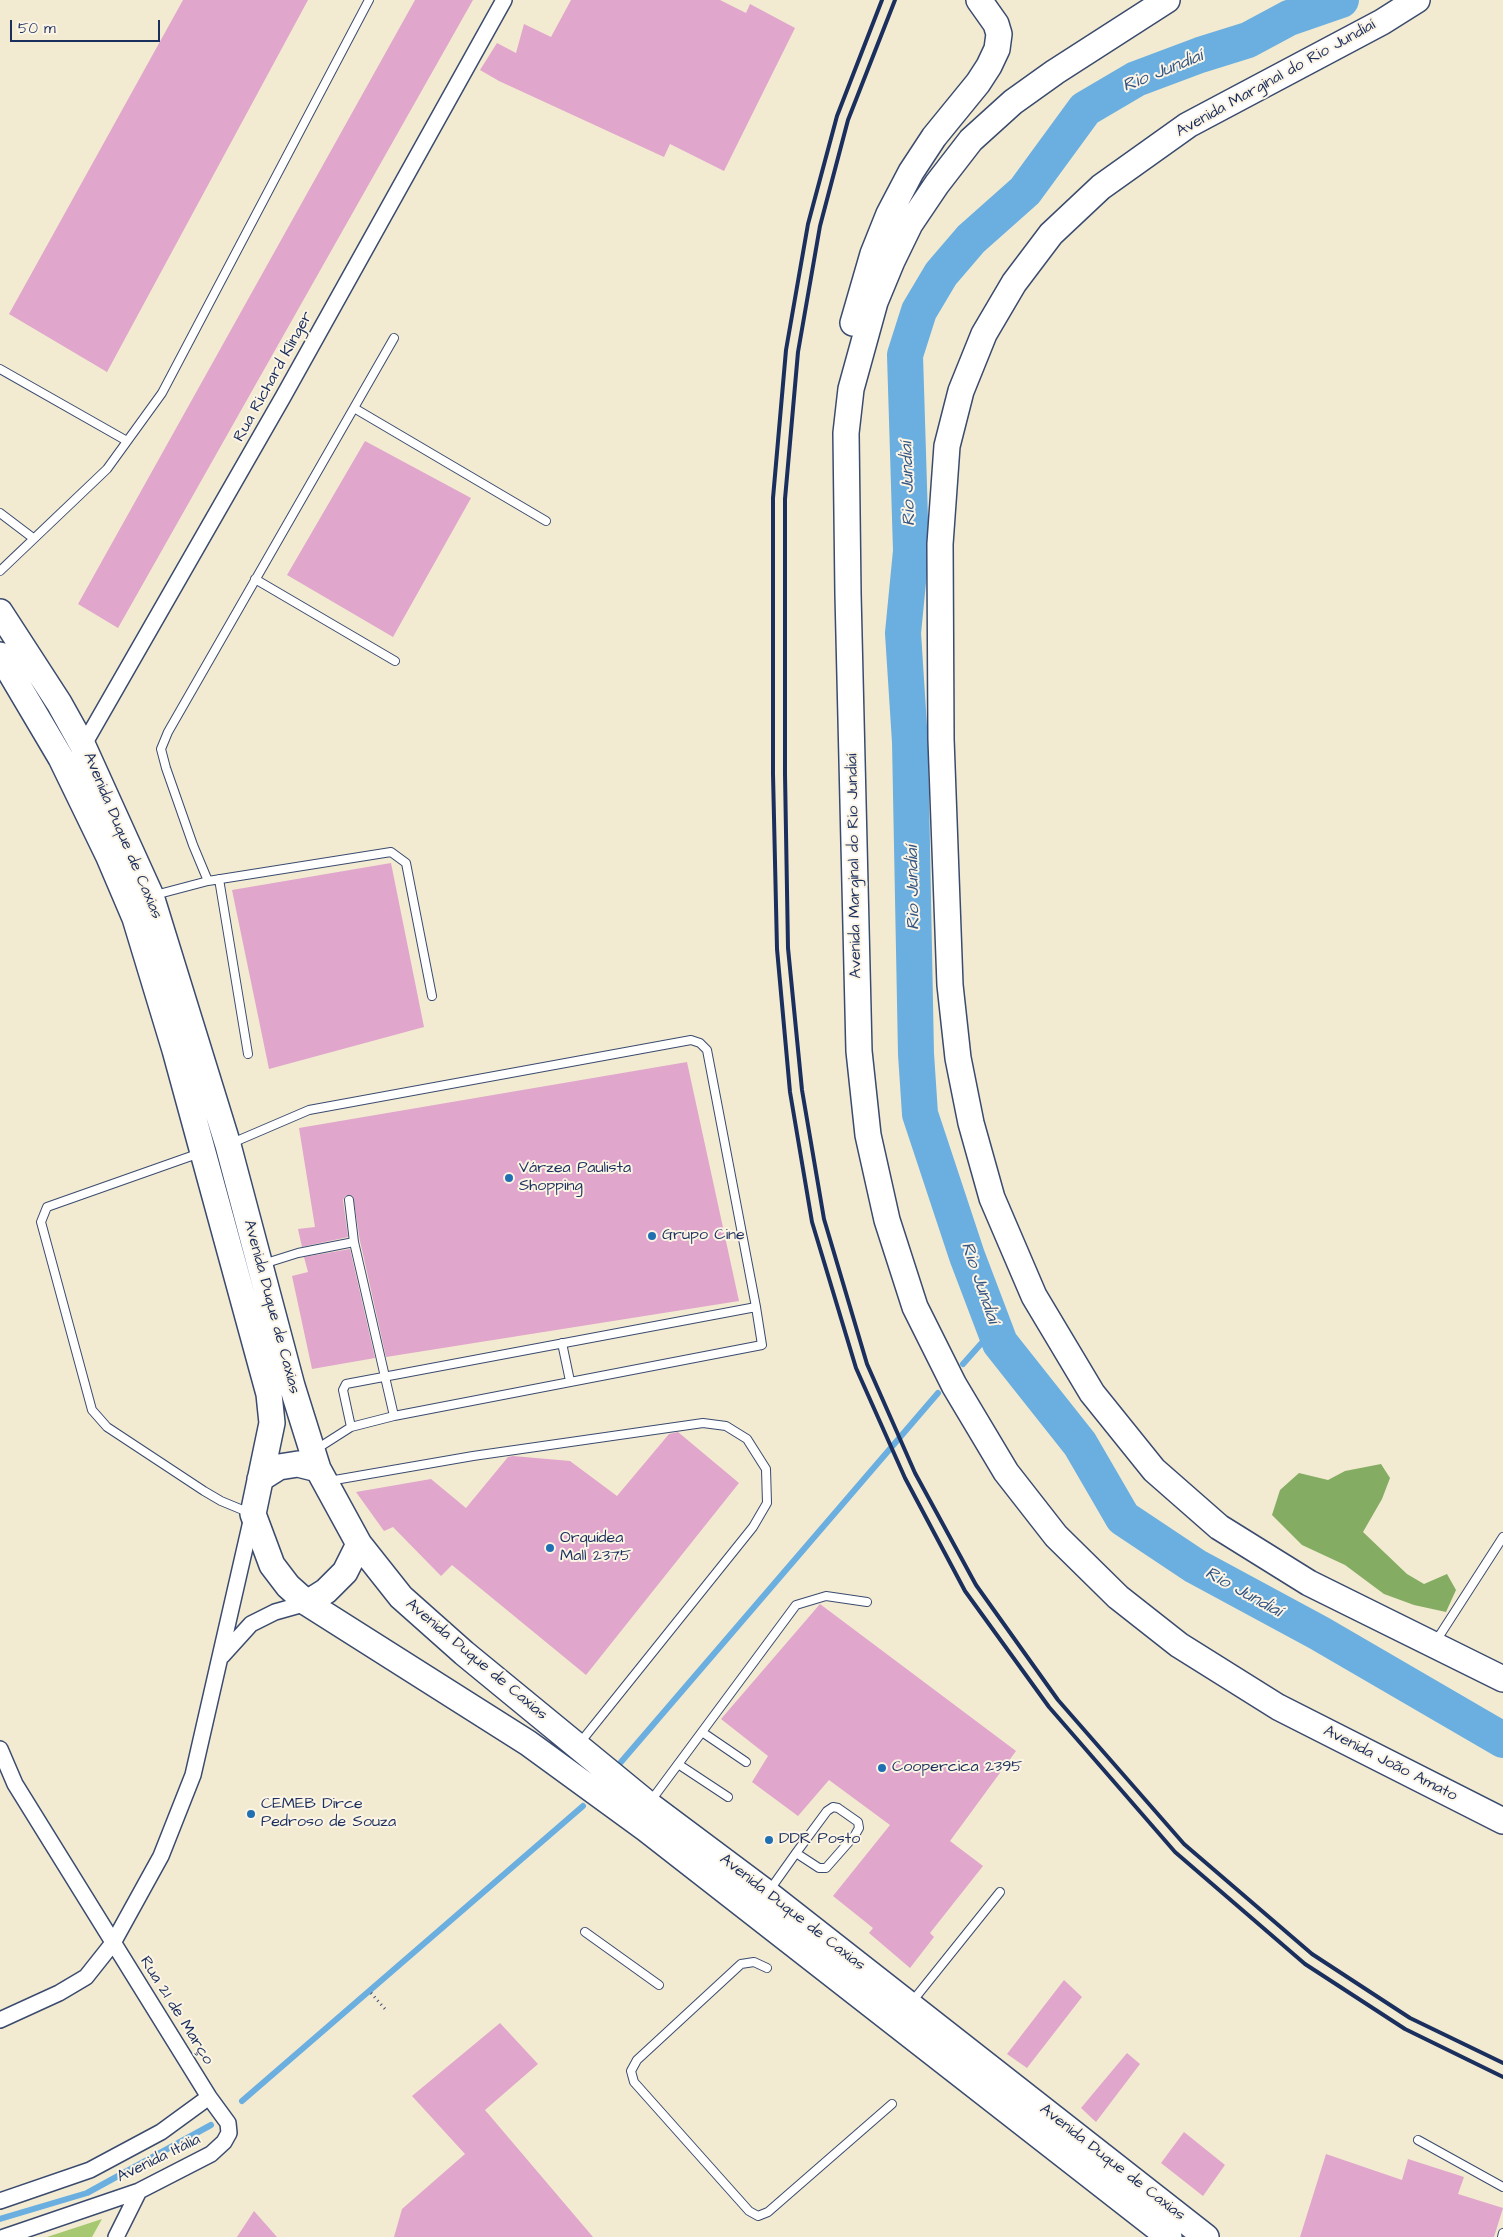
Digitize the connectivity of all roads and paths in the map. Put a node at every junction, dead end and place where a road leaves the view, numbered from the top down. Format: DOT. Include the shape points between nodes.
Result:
graph roads {
  1 [pos="369,0"];
  2 [pos="504,0"];
  3 [pos="979,0"];
  4 [pos="1167,0"];
  5 [pos="1417,0"];
  6 [pos="394,338"];
  7 [pos="0,369"];
  8 [pos="851,389"];
  9 [pos="354,408"];
  10 [pos="127,441"];
  11 [pos="0,513"];
  12 [pos="546,521"];
  13 [pos="33,538"];
  14 [pos="0,571"];
  15 [pos="255,579"];
  16 [pos="0,612"];
  17 [pos="0,655"];
  18 [pos="395,661"];
  19 [pos="83,746"];
  20 [pos="61,758"];
  21 [pos="219,879"];
  22 [pos="208,881"];
  23 [pos="150,896"];
  24 [pos="432,996"];
  25 [pos="248,1054"];
  26 [pos="228,1145"];
  27 [pos="204,1151"];
  28 [pos="349,1200"];
  29 [pos="354,1242"];
  30 [pos="259,1266"];
  31 [pos="756,1307"];
  32 [pos="562,1343"];
  33 [pos="386,1376"];
  34 [pos="570,1381"];
  35 [pos="394,1416"];
  36 [pos="351,1428"];
  37 [pos="319,1467"];
  38 [pos="260,1479"];
  39 [pos="253,1514"];
  40 [pos="1503,1537"];
  41 [pos="359,1544"];
  42 [pos="867,1602"];
  43 [pos="307,1603"];
  44 [pos="1434,1645"];
  45 [pos="221,1657"];
  46 [pos="1503,1679"];
  47 [pos="1278,1707"];
  48 [pos="702,1732"];
  49 [pos="578,1745"];
  50 [pos="0,1749"];
  51 [pos="746,1762"];
  52 [pos="678,1764"];
  53 [pos="728,1797"];
  54 [pos="648,1804"];
  55 [pos="1503,1821"];
  56 [pos="796,1853"];
  57 [pos="1000,1892"];
  58 [pos="767,1893"];
  59 [pos="585,1932"];
  60 [pos="113,1943"];
  61 [pos="767,1968"];
  62 [pos="659,1985"];
  63 [pos="371,1993"];
  64 [pos="910,2004"];
  65 [pos="385,2009"];
  66 [pos="0,2020"];
  67 [pos="209,2097"];
  68 [pos="892,2104"];
  69 [pos="1418,2140"];
  70 [pos="1503,2187"];
  71 [pos="140,2191"];
  72 [pos="0,2201"];
  73 [pos="4,2237"];
  74 [pos="116,2237"];
  75 [pos="1169,2237"];
  76 [pos="1206,2237"];
  1 -- 10 [label="lane" via="162,393"];
  2 -- 19 [label="street, Rua Richard Klinger" via="283,397"];
  3 -- 8 [label="main road" via="996,24 999,34 997,49 978,83 934,137 911,172 889,214 858,299 847,346"];
  4 -- 8 [label="main road, Avenida Marginal do Rio Jundiaí" via="1055,72 1013,102 971,140 910,224 875,302"];
  5 -- 44 [label="main road, Avenida Marginal do Rio Jundiaí" via="1382,22 1188,125 1101,187 1051,234 1014,283 984,334 961,391 947,446 940,544 942,739 950,985 958,1058 971,1123 992,1198 1034,1296 1092,1393 1154,1470 1219,1527 1309,1583"];
  6 -- 9 [label="lane"];
  7 -- 10 [label="lane"];
  8 -- 47 [label="main road, Avenida Marginal do Rio Jundiaí" via="846,434 846,491 859,1051 868,1135 893,1237 915,1307 954,1385 1006,1472 1056,1536 1118,1597 1171,1639"];
  9 -- 12 [label="lane"];
  9 -- 15 [label="lane"];
  10 -- 13 [label="lane" via="107,469"];
  11 -- 13 [label="lane"];
  13 -- 14 [label="lane"];
  15 -- 18 [label="lane"];
  15 -- 22 [label="lane" via="161,749 192,845"];
  16 -- 19 [label="main road, Avenida Duque de Caxias"];
  17 -- 20 [label="main road, Avenida Duque de Caxias"];
  19 -- 20 [label="street"];
  19 -- 23 [label="main road, Avenida Duque de Caxias"];
  20 -- 27 [label="main road, Avenida Duque de Caxias" via="135,918"];
  21 -- 22 [label="lane"];
  21 -- 24 [label="lane" via="391,852 406,863"];
  21 -- 25 [label="lane"];
  22 -- 23 [label="lane"];
  23 -- 26 [label="main road, Avenida Duque de Caxias"];
  26 -- 30 [label="main road, Avenida Duque de Caxias"];
  26 -- 31 [label="lane" via="309,1110 691,1040 707,1050"];
  27 -- 38 [label="main road, Avenida Duque de Caxias" via="269,1394 272,1423"];
  27 -- 39 [label="lane" via="47,1207 41,1222 92,1410 107,1427 204,1491"];
  28 -- 29 [label="lane"];
  29 -- 30 [label="lane"];
  29 -- 33 [label="lane"];
  30 -- 37 [label="main road, Avenida Duque de Caxias" via="292,1386"];
  31 -- 32 [label="lane"];
  31 -- 34 [label="lane" via="762,1345"];
  32 -- 33 [label="lane"];
  32 -- 34 [label="lane"];
  33 -- 35 [label="lane"];
  33 -- 36 [label="lane" via="344,1386"];
  34 -- 35 [label="lane"];
  35 -- 36 [label="lane"];
  36 -- 37 [label="lane"];
  37 -- 38 [label="main road" via="298,1464 279,1467"];
  37 -- 41 [label="main road, Avenida Duque de Caxias"];
  37 -- 49 [label="lane" via="473,1456 704,1423 726,1426 747,1439 766,1469 767,1503 754,1527"];
  38 -- 39 [label="main road, Avenida Duque de Caxias"];
  39 -- 43 [label="main road" via="272,1565"];
  39 -- 45 [label="street"];
  40 -- 44 [label="lane"];
  41 -- 43 [label="main road" via="345,1572"];
  41 -- 49 [label="main road, Avenida Duque de Caxias" via="401,1597 464,1653"];
  42 -- 48 [label="lane" via="826,1596 796,1605"];
  43 -- 45 [label="street" via="275,1612 252,1624"];
  43 -- 75 [label="main road, Avenida Duque de Caxias" via="528,1743 638,1824"];
  44 -- 46 [label="main road"];
  45 -- 60 [label="street" via="193,1775 161,1856"];
  47 -- 55 [label="main road, Avenida João Amato"];
  48 -- 51 [label="lane"];
  48 -- 52 [label="lane"];
  49 -- 54 [label="main road, Avenida Duque de Caxias"];
  50 -- 60 [label="street, Rua 21 de Março" via="14,1784"];
  52 -- 53 [label="lane"];
  52 -- 54 [label="lane"];
  54 -- 58 [label="main road, Avenida Duque de Caxias"];
  56 -- 56 [label="lane" via="833,1807 858,1822 855,1835 826,1868 819,1868"];
  56 -- 58 [label="lane"];
  57 -- 64 [label="lane"];
  58 -- 64 [label="main road, Avenida Duque de Caxias"];
  59 -- 62 [label="lane"];
  60 -- 66 [label="street" via="86,1977"];
  60 -- 67 [label="street, Rua 21 de Março"];
  61 -- 68 [label="lane" via="754,1962 741,1964 637,2060 631,2071 634,2082 749,2211 758,2216 768,2212"];
  63 -- 65 [label="path"];
  64 -- 76 [label="main road, Avenida Duque de Caxias"];
  67 -- 71 [label="street, Avenida Itália" via="228,2123 229,2133 224,2142 211,2154"];
  67 -- 72 [label="street, Avenida Itália" via="161,2132 90,2170"];
  69 -- 70 [label="lane"];
  71 -- 73 [label="street, Avenida Itália"];
  71 -- 74 [label="street"];
}
